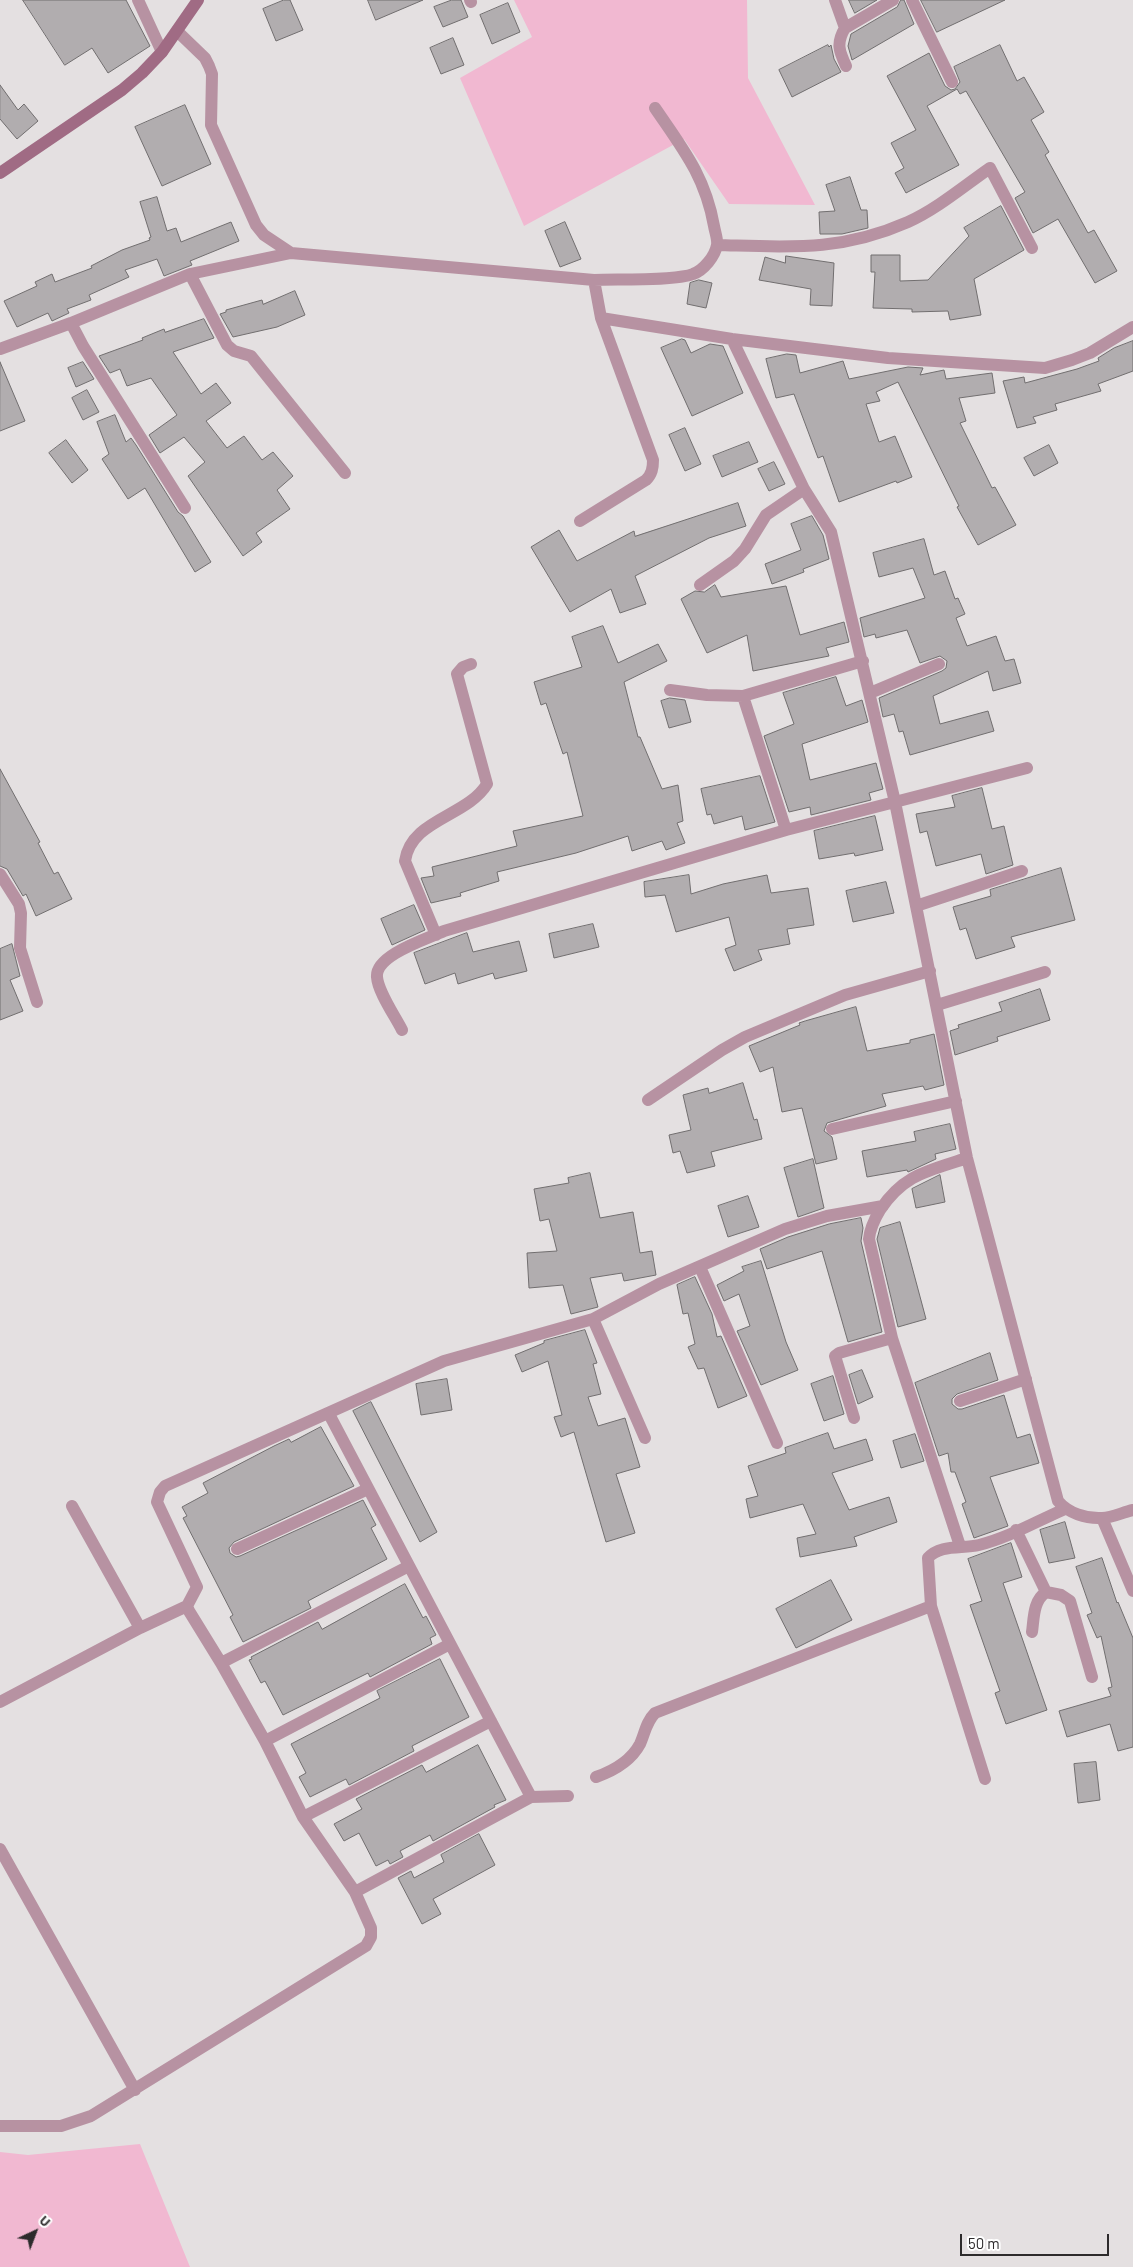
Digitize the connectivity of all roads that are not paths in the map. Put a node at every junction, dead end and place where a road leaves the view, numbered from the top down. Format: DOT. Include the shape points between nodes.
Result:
graph roads {
  1 [pos="138,0"];
  2 [pos="198,0"];
  3 [pos="835,0"];
  4 [pos="893,0"];
  5 [pos="912,0"];
  6 [pos="845,28"];
  7 [pos="177,31"];
  8 [pos="162,52"];
  9 [pos="846,66"];
  10 [pos="952,82"];
  11 [pos="655,108"];
  12 [pos="0,173"];
  13 [pos="717,245"];
  14 [pos="1032,248"];
  15 [pos="291,253"];
  16 [pos="190,274"];
  17 [pos="596,291"];
  18 [pos="601,318"];
  19 [pos="73,327"];
  20 [pos="1133,327"];
  21 [pos="732,339"];
  22 [pos="0,349"];
  23 [pos="345,473"];
  24 [pos="804,489"];
  25 [pos="185,508"];
  26 [pos="580,521"];
  27 [pos="700,585"];
  28 [pos="863,661"];
  29 [pos="471,664"];
  30 [pos="939,664"];
  31 [pos="670,690"];
  32 [pos="870,693"];
  33 [pos="742,696"];
  34 [pos="1027,768"];
  35 [pos="895,802"];
  36 [pos="786,830"];
  37 [pos="1022,872"];
  38 [pos="0,874"];
  39 [pos="916,906"];
  40 [pos="436,935"];
  41 [pos="930,971"];
  42 [pos="1045,972"];
  43 [pos="37,1002"];
  44 [pos="937,1006"];
  45 [pos="402,1030"];
  46 [pos="648,1100"];
  47 [pos="956,1101"];
  48 [pos="832,1130"];
  49 [pos="967,1158"];
  50 [pos="883,1206"];
  51 [pos="700,1266"];
  52 [pos="593,1319"];
  53 [pos="892,1338"];
  54 [pos="1026,1379"];
  55 [pos="960,1401"];
  56 [pos="329,1414"];
  57 [pos="854,1418"];
  58 [pos="645,1438"];
  59 [pos="777,1443"];
  60 [pos="368,1489"];
  61 [pos="72,1506"];
  62 [pos="1065,1509"];
  63 [pos="1133,1510"];
  64 [pos="1102,1518"];
  65 [pos="1016,1530"];
  66 [pos="960,1546"];
  67 [pos="237,1549"];
  68 [pos="409,1566"];
  69 [pos="1046,1592"];
  70 [pos="1133,1592"];
  71 [pos="187,1606"];
  72 [pos="931,1606"];
  73 [pos="140,1628"];
  74 [pos="1032,1632"];
  75 [pos="450,1644"];
  76 [pos="221,1663"];
  77 [pos="1092,1677"];
  78 [pos="0,1702"];
  79 [pos="490,1721"];
  80 [pos="265,1741"];
  81 [pos="596,1777"];
  82 [pos="986,1779"];
  83 [pos="568,1796"];
  84 [pos="530,1797"];
  85 [pos="304,1817"];
  86 [pos="0,1848"];
  87 [pos="355,1892"];
  88 [pos="135,2090"];
  89 [pos="0,2126"];
  1 -- 8 [label="street"];
  2 -- 7 [label="street"];
  3 -- 6 [label="street"];
  4 -- 6 [label="street"];
  5 -- 10 [label="street"];
  6 -- 9 [label="street" via="838,43"];
  7 -- 8 [label="street"];
  7 -- 15 [label="street" via="209,66 212,74 211,125 256,225 264,235"];
  8 -- 12 [label="street" via="122,90"];
  11 -- 13 [label="street" via="702,182"];
  13 -- 14 [label="street" via="804,247 848,242 909,221 990,168"];
  13 -- 17 [label="street" via="708,262 694,274"];
  15 -- 16 [label="street"];
  15 -- 17 [label="street"];
  16 -- 19 [label="street"];
  16 -- 23 [label="street" via="227,345 234,351 251,356"];
  17 -- 18 [label="street"];
  18 -- 21 [label="street"];
  18 -- 26 [label="street" via="653,466 651,476 646,480"];
  19 -- 22 [label="street"];
  19 -- 25 [label="street"];
  20 -- 21 [label="street" via="1090,353 1045,368 888,358"];
  21 -- 24 [label="street"];
  24 -- 27 [label="street" via="766,515 734,561"];
  24 -- 28 [label="street" via="831,532"];
  28 -- 32 [label="street"];
  28 -- 33 [label="street"];
  29 -- 40 [label="street" via="457,674 487,784 480,794 411,841 405,861"];
  30 -- 32 [label="street"];
  31 -- 33 [label="street" via="707,696"];
  32 -- 35 [label="street"];
  33 -- 36 [label="street"];
  34 -- 35 [label="street"];
  35 -- 36 [label="street"];
  35 -- 39 [label="street"];
  36 -- 40 [label="street"];
  37 -- 39 [label="street"];
  38 -- 43 [label="street" via="19,904 20,948"];
  39 -- 41 [label="street"];
  40 -- 45 [label="street" via="391,955 377,972 377,979"];
  41 -- 44 [label="street"];
  41 -- 46 [label="street" via="845,996 745,1037"];
  42 -- 44 [label="street"];
  44 -- 47 [label="street"];
  47 -- 48 [label="street"];
  47 -- 49 [label="street"];
  49 -- 50 [label="street" via="919,1174 905,1182"];
  49 -- 54 [label="street"];
  50 -- 51 [label="street" via="827,1216 785,1229"];
  50 -- 53 [label="street" via="870,1229 869,1239"];
  51 -- 52 [label="street"];
  51 -- 59 [label="street"];
  52 -- 56 [label="street" via="444,1361"];
  52 -- 58 [label="street"];
  53 -- 57 [label="street" via="835,1356"];
  53 -- 66 [label="street"];
  54 -- 55 [label="street"];
  54 -- 62 [label="street" via="1058,1501"];
  56 -- 60 [label="street"];
  56 -- 71 [label="street" via="165,1486 160,1492 157,1502 197,1587"];
  60 -- 67 [label="street"];
  60 -- 68 [label="street"];
  61 -- 73 [label="street"];
  62 -- 64 [label="street" via="1074,1514"];
  62 -- 65 [label="street"];
  63 -- 64 [label="street"];
  64 -- 70 [label="street"];
  65 -- 66 [label="street" via="980,1545"];
  65 -- 69 [label="street"];
  66 -- 72 [label="street" via="932,1553 928,1558"];
  68 -- 75 [label="street"];
  68 -- 76 [label="street"];
  69 -- 74 [label="street" via="1037,1603"];
  69 -- 77 [label="street" via="1070,1601"];
  71 -- 73 [label="street"];
  71 -- 76 [label="street"];
  72 -- 81 [label="street" via="655,1713 648,1719 639,1745 632,1754 610,1772"];
  72 -- 82 [label="street"];
  73 -- 78 [label="street"];
  75 -- 79 [label="street"];
  75 -- 80 [label="street"];
  76 -- 80 [label="street"];
  79 -- 84 [label="street"];
  79 -- 85 [label="street"];
  80 -- 85 [label="street"];
  83 -- 84 [label="street"];
  84 -- 87 [label="street"];
  85 -- 87 [label="street"];
  86 -- 88 [label="street"];
  87 -- 88 [label="street" via="371,1928 372,1937 366,1946"];
  88 -- 89 [label="street" via="91,2116 61,2126"];
}
